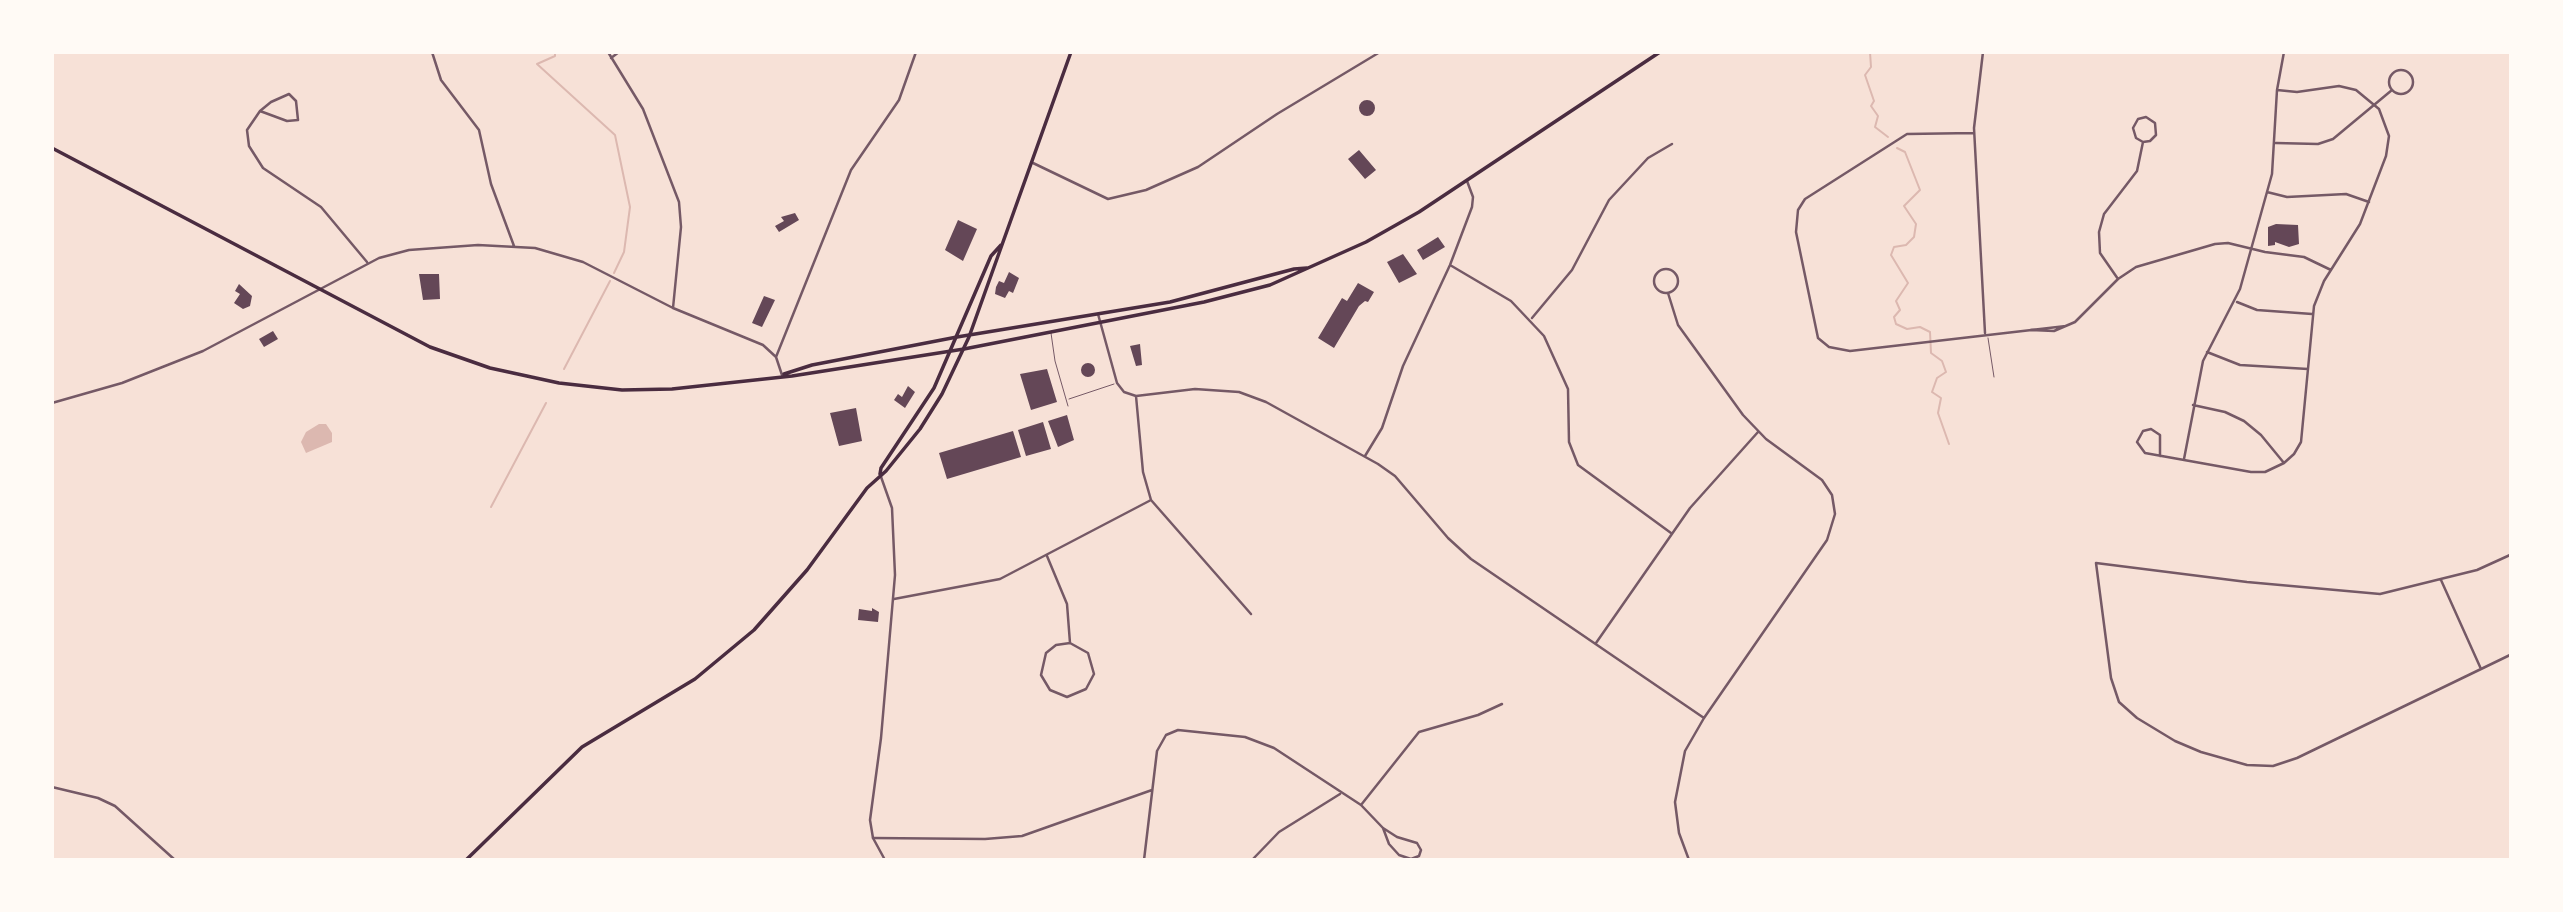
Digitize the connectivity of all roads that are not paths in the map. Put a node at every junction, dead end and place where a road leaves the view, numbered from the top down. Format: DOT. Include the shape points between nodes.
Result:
graph roads {
  1 [pos="432,52"];
  2 [pos="608,52"];
  3 [pos="619,52"];
  4 [pos="916,52"];
  5 [pos="1071,52"];
  6 [pos="1380,52"];
  7 [pos="1660,52"];
  8 [pos="1983,52"];
  9 [pos="2284,52"];
  10 [pos="611,58"];
  11 [pos="2277,90"];
  12 [pos="2392,90"];
  13 [pos="2375,104"];
  14 [pos="260,111"];
  15 [pos="1974,133"];
  16 [pos="2143,142"];
  17 [pos="2276,143"];
  18 [pos="1672,144"];
  19 [pos="52,148"];
  20 [pos="1032,163"];
  21 [pos="1467,181"];
  22 [pos="2267,192"];
  23 [pos="2368,202"];
  24 [pos="1001,245"];
  25 [pos="514,246"];
  26 [pos="2252,249"];
  27 [pos="368,262"];
  28 [pos="1450,265"];
  29 [pos="1308,268"];
  30 [pos="2331,270"];
  31 [pos="2118,279"];
  32 [pos="318,290"];
  33 [pos="1668,293"];
  34 [pos="2235,301"];
  35 [pos="673,308"];
  36 [pos="1098,314"];
  37 [pos="2312,314"];
  38 [pos="1531,319"];
  39 [pos="1100,323"];
  40 [pos="1051,332"];
  41 [pos="1985,333"];
  42 [pos="957,337"];
  43 [pos="969,337"];
  44 [pos="964,349"];
  45 [pos="951,351"];
  46 [pos="2207,352"];
  47 [pos="776,357"];
  48 [pos="2308,369"];
  49 [pos="782,375"];
  50 [pos="1994,377"];
  51 [pos="1116,383"];
  52 [pos="1136,396"];
  53 [pos="1066,399"];
  54 [pos="52,403"];
  55 [pos="1068,405"];
  56 [pos="2193,405"];
  57 [pos="1758,432"];
  58 [pos="1365,456"];
  59 [pos="2160,456"];
  60 [pos="2184,460"];
  61 [pos="2284,463"];
  62 [pos="880,474"];
  63 [pos="1151,500"];
  64 [pos="1671,533"];
  65 [pos="2511,555"];
  66 [pos="1047,556"];
  67 [pos="2441,580"];
  68 [pos="894,599"];
  69 [pos="1251,614"];
  70 [pos="1070,643"];
  71 [pos="1596,644"];
  72 [pos="2511,655"];
  73 [pos="2481,669"];
  74 [pos="1502,704"];
  75 [pos="1704,718"];
  76 [pos="52,786"];
  77 [pos="1153,789"];
  78 [pos="1340,794"];
  79 [pos="1361,805"];
  80 [pos="1383,828"];
  81 [pos="873,838"];
  82 [pos="175,859"];
  83 [pos="466,859"];
  84 [pos="885,859"];
  85 [pos="1144,859"];
  86 [pos="1252,859"];
  87 [pos="1689,859"];
  1 -- 25 [label="street" via="440,80 479,130 491,184"];
  2 -- 10 [label="street"];
  3 -- 10 [label="street"];
  4 -- 47 [label="street" via="900,100 860,153 847,179"];
  5 -- 20 [label="main road"];
  6 -- 20 [label="street" via="1198,167 1146,190 1108,199"];
  7 -- 21 [label="main road"];
  8 -- 15 [label="street"];
  9 -- 11 [label="street"];
  10 -- 35 [label="street" via="643,109 679,202"];
  11 -- 13 [label="street" via="2349,87"];
  11 -- 17 [label="street"];
  12 -- 12 [label="street" via="2409,92 2414,83 2410,73 2401,69 2392,74"];
  12 -- 13 [label="street"];
  13 -- 17 [label="street" via="2333,139 2318,144"];
  13 -- 23 [label="street" via="2385,118 2389,142"];
  14 -- 14 [label="street" via="289,94 296,101 298,120 286,121"];
  14 -- 27 [label="street" via="247,130 249,146 263,168 321,206"];
  15 -- 41 [label="street"];
  15 -- 41 [label="street" via="1926,131 1900,137 1810,195 1798,210 1796,240 1821,342 1842,351"];
  16 -- 16 [label="street" via="2133,128 2146,117 2155,123 2157,133"];
  16 -- 31 [label="street" via="2134,177 2100,226 2100,253"];
  17 -- 22 [label="street"];
  18 -- 38 [label="street" via="1648,158 1609,200 1572,271"];
  19 -- 32 [label="main road"];
  20 -- 24 [label="main road"];
  21 -- 28 [label="street" via="1473,202"];
  21 -- 29 [label="main road" via="1376,236"];
  22 -- 23 [label="street" via="2287,197 2346,194"];
  22 -- 26 [label="street"];
  23 -- 30 [label="street"];
  24 -- 42 [label="main road" via="991,256"];
  24 -- 43 [label="main road"];
  25 -- 27 [label="street" via="409,250"];
  25 -- 35 [label="street" via="571,258"];
  26 -- 30 [label="street" via="2309,258"];
  26 -- 31 [label="street" via="2216,244 2141,265"];
  26 -- 34 [label="street"];
  27 -- 32 [label="street"];
  28 -- 38 [label="street" via="1502,294"];
  28 -- 58 [label="street" via="1403,366 1382,428"];
  29 -- 36 [label="main road" via="1170,302"];
  29 -- 39 [label="main road" via="1236,295"];
  30 -- 37 [label="street"];
  31 -- 41 [label="street" via="2084,316 2066,326 2047,332"];
  32 -- 49 [label="main road" via="430,347 490,368 559,383 653,390"];
  32 -- 54 [label="street" via="169,366"];
  33 -- 33 [label="street" via="1677,287 1678,278 1666,268 1656,273 1653,283 1660,292"];
  33 -- 57 [label="street" via="1681,330"];
  34 -- 37 [label="street" via="2257,310"];
  34 -- 46 [label="street"];
  35 -- 47 [label="street" via="763,345"];
  36 -- 39 [label="street"];
  36 -- 43 [label="main road"];
  37 -- 48 [label="street"];
  38 -- 64 [label="street" via="1555,355 1568,389 1569,442 1578,465"];
  39 -- 40 [label="main road"];
  39 -- 51 [label="street"];
  40 -- 44 [label="main road"];
  40 -- 53 [label="lane"];
  41 -- 50 [label="lane"];
  42 -- 43 [label="main road"];
  42 -- 45 [label="main road"];
  42 -- 49 [label="main road"];
  43 -- 44 [label="main road"];
  44 -- 45 [label="main road"];
  44 -- 62 [label="main road" via="920,429"];
  45 -- 49 [label="main road"];
  45 -- 62 [label="main road" via="934,388"];
  46 -- 48 [label="street" via="2240,365"];
  46 -- 56 [label="street"];
  47 -- 49 [label="street"];
  48 -- 61 [label="street" via="2304,433"];
  51 -- 52 [label="street"];
  51 -- 53 [label="lane"];
  52 -- 58 [label="street" via="1195,389 1239,392"];
  52 -- 63 [label="street" via="1143,472"];
  53 -- 55 [label="lane"];
  56 -- 60 [label="street"];
  56 -- 61 [label="street" via="2239,419"];
  57 -- 64 [label="street"];
  57 -- 75 [label="street" via="1822,480 1834,502 1835,521 1827,540"];
  58 -- 71 [label="street" via="1395,476 1461,551"];
  59 -- 59 [label="street" via="2160,435 2151,429 2143,431 2139,447"];
  59 -- 60 [label="street"];
  60 -- 61 [label="street" via="2251,472 2265,472"];
  62 -- 68 [label="street" via="892,508"];
  62 -- 83 [label="main road" via="754,631 695,679 582,747"];
  63 -- 66 [label="street"];
  63 -- 69 [label="street"];
  64 -- 71 [label="street"];
  65 -- 67 [label="street"];
  66 -- 68 [label="street" via="991,582"];
  66 -- 70 [label="street" via="1067,604"];
  67 -- 73 [label="street"];
  67 -- 73 [label="street" via="2374,594 2096,563 2111,678 2119,702 2175,741 2210,755 2260,766 2285,762"];
  68 -- 81 [label="street" via="871,808"];
  70 -- 70 [label="street" via="1049,650 1040,670 1050,691 1067,697 1086,689 1094,669 1088,653"];
  71 -- 75 [label="street"];
  72 -- 73 [label="street"];
  74 -- 79 [label="street" via="1419,732"];
  75 -- 87 [label="street" via="1685,751 1676,780 1677,821"];
  76 -- 82 [label="street" via="115,806"];
  77 -- 78 [label="street" via="1157,751 1164,737 1178,730 1263,743"];
  77 -- 81 [label="street" via="1023,836"];
  77 -- 85 [label="street"];
  78 -- 79 [label="street"];
  78 -- 86 [label="street" via="1279,832"];
  79 -- 80 [label="street"];
  80 -- 80 [label="street" via="1399,855 1419,856 1417,843"];
  81 -- 84 [label="street"];
}
